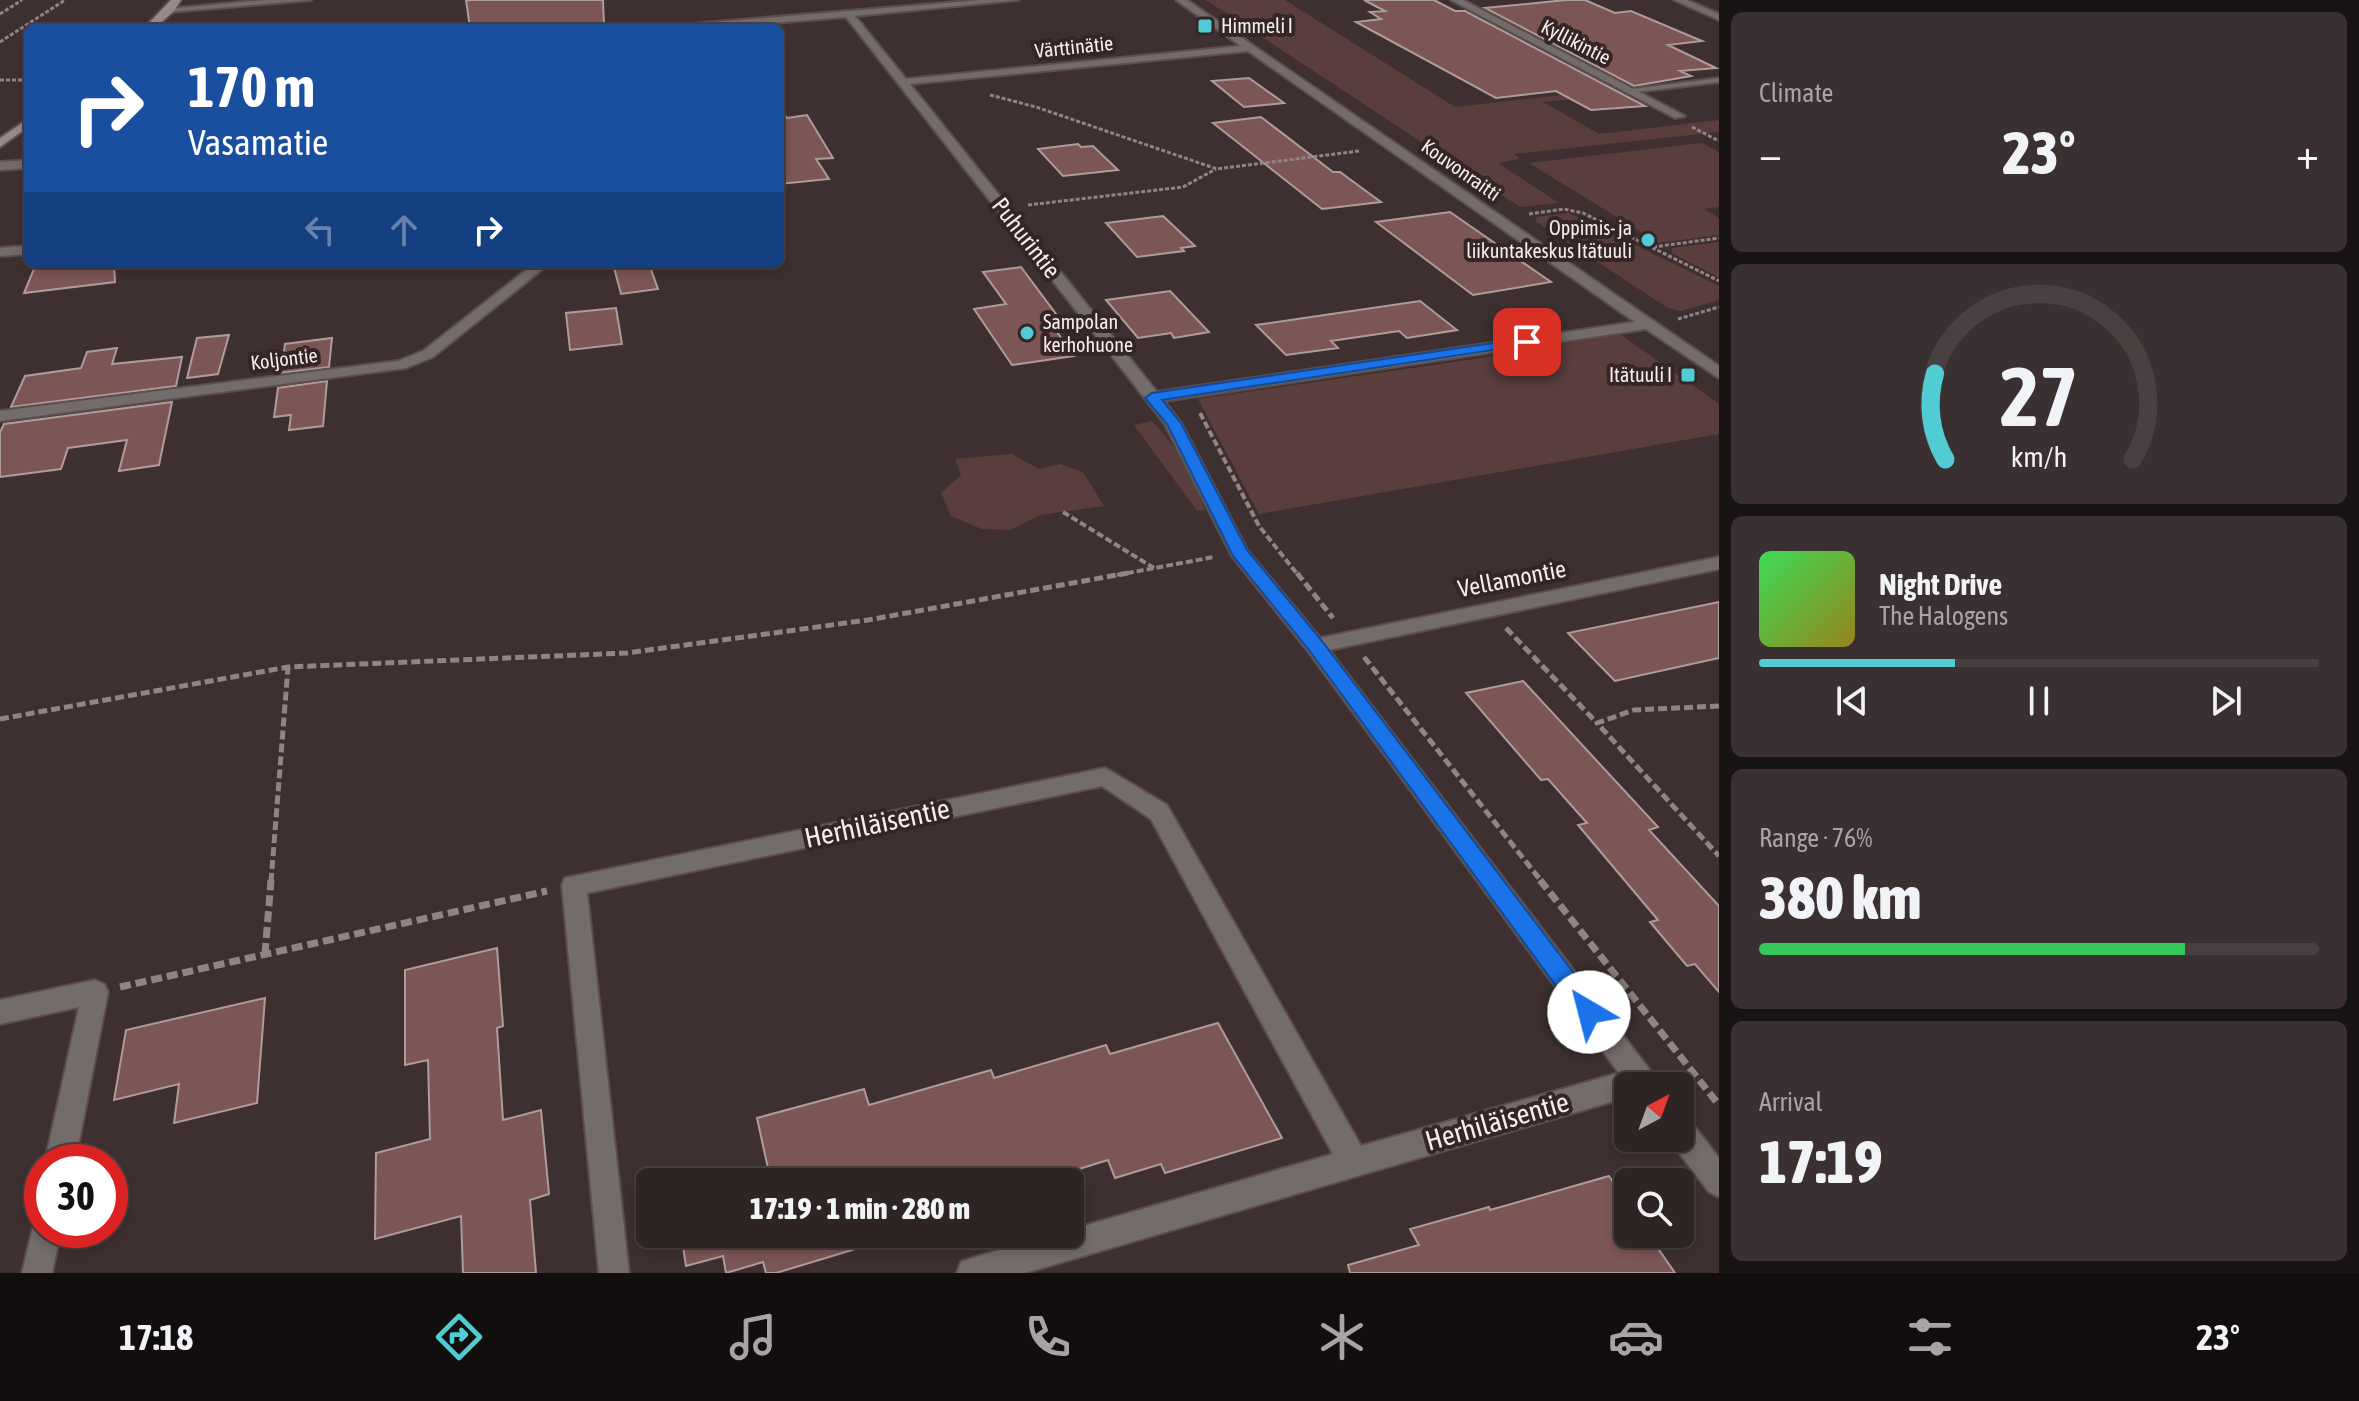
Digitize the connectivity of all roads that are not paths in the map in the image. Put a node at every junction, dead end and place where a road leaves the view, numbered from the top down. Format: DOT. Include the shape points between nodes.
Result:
graph roads {
  1 [pos="306,0"];
  2 [pos="1014,0"];
  3 [pos="1181,0"];
  4 [pos="1456,0"];
  5 [pos="1679,0"];
  6 [pos="1702,0"];
  7 [pos="173,4"];
  8 [pos="1719,7"];
  9 [pos="849,14"];
  10 [pos="1719,17"];
  11 [pos="153,24"];
  12 [pos="746,24"];
  13 [pos="1249,48"];
  14 [pos="1719,80"];
  15 [pos="903,82"];
  16 [pos="1629,90"];
  17 [pos="1679,116"];
  18 [pos="24,125"];
  19 [pos="0,144"];
  20 [pos="24,164"];
  21 [pos="0,166"];
  22 [pos="24,250"];
  23 [pos="0,252"];
  24 [pos="537,268"];
  25 [pos="1649,324"];
  26 [pos="1719,373"];
  27 [pos="1152,398"];
  28 [pos="0,416"];
  29 [pos="1719,563"];
  30 [pos="1315,646"];
  31 [pos="0,1012"];
  32 [pos="1635,1072"];
  33 [pos="1614,1091"];
  34 [pos="64,1144"];
  35 [pos="1694,1149"];
  36 [pos="1354,1163"];
  37 [pos="1719,1182"];
  38 [pos="42,1248"];
  39 [pos="37,1273"];
  40 [pos="614,1273"];
  41 [pos="972,1273"];
  1 -- 7 [label="street"];
  2 -- 9 [label="street"];
  3 -- 13 [label="street, Kouvonraitti"];
  4 -- 16 [label="street, Kyllikintie"];
  5 -- 10 [label="street"];
  6 -- 8 [label="street"];
  7 -- 11 [label="street"];
  9 -- 12 [label="street"];
  9 -- 15 [label="street, Puhurintie"];
  13 -- 15 [label="street, Värttinätie"];
  13 -- 25 [label="street, Kouvonraitti"];
  14 -- 16 [label="lane"];
  15 -- 27 [label="street, Puhurintie"];
  16 -- 17 [label="street, Kyllikintie"];
  18 -- 19 [label="street"];
  20 -- 21 [label="street"];
  22 -- 23 [label="street"];
  24 -- 28 [label="street, Koljontie" via="428,354 401,365"];
  25 -- 26 [label="street, Kouvonraitti"];
  25 -- 27 [label="street"];
  27 -- 30 [label="street, Puhurintie" via="1173,423 1239,552"];
  29 -- 30 [label="street, Vellamontie"];
  30 -- 32 [label="street, Puhurintie"];
  31 -- 34 [label="street" via="95,992"];
  33 -- 36 [label="street, Herhiläisentie"];
  35 -- 37 [label="street"];
  36 -- 40 [label="street, Herhiläisentie" via="1159,812 1105,777 574,885"];
  36 -- 41 [label="street, Herhiläisentie"];
  38 -- 39 [label="street"];
}
